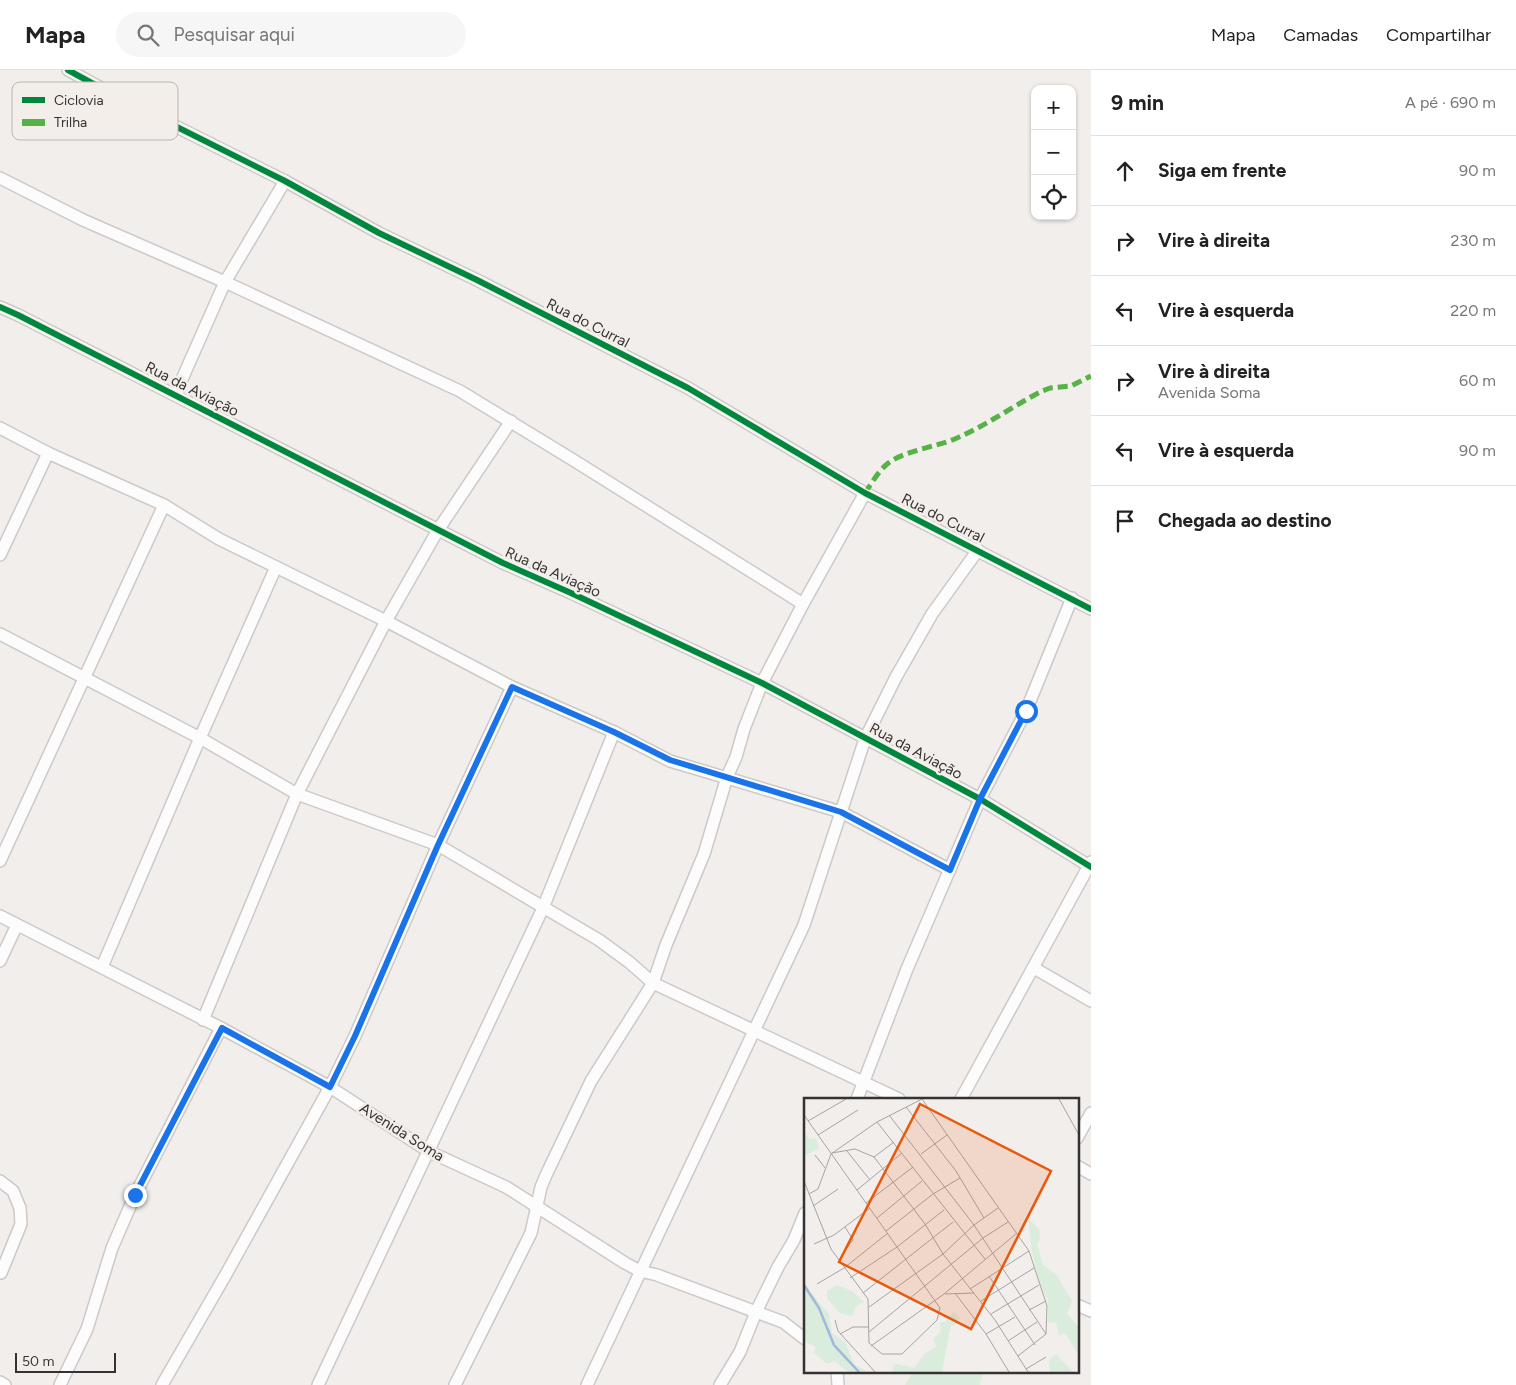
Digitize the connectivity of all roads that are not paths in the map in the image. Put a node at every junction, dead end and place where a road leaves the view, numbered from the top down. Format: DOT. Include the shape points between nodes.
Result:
graph roads {
  1 [pos="68,70"];
  2 [pos="90,82"];
  3 [pos="178,128"];
  4 [pos="0,178"];
  5 [pos="285,182"];
  6 [pos="225,282"];
  7 [pos="0,307"];
  8 [pos="175,395"];
  9 [pos="510,421"];
  10 [pos="0,428"];
  11 [pos="48,453"];
  12 [pos="865,493"];
  13 [pos="164,506"];
  14 [pos="438,530"];
  15 [pos="978,550"];
  16 [pos="0,555"];
  17 [pos="276,567"];
  18 [pos="1072,598"];
  19 [pos="803,604"];
  20 [pos="1091,609"];
  21 [pos="386,621"];
  22 [pos="0,634"];
  23 [pos="85,678"];
  24 [pos="762,683"];
  25 [pos="512,687"];
  26 [pos="614,732"];
  27 [pos="200,738"];
  28 [pos="865,739"];
  29 [pos="727,777"];
  30 [pos="297,794"];
  31 [pos="980,799"];
  32 [pos="841,812"];
  33 [pos="438,845"];
  34 [pos="0,861"];
  35 [pos="1090,865"];
  36 [pos="950,870"];
  37 [pos="542,908"];
  38 [pos="0,916"];
  39 [pos="17,925"];
  40 [pos="0,961"];
  41 [pos="102,967"];
  42 [pos="1034,968"];
  43 [pos="653,983"];
  44 [pos="1091,1001"];
  45 [pos="203,1020"];
  46 [pos="222,1028"];
  47 [pos="755,1031"];
  48 [pos="864,1084"];
  49 [pos="330,1087"];
  50 [pos="857,1098"];
  51 [pos="897,1098"];
  52 [pos="962,1098"];
  53 [pos="1091,1113"];
  54 [pos="1078,1136"];
  55 [pos="428,1151"];
  56 [pos="1078,1167"];
  57 [pos="1091,1174"];
  58 [pos="0,1181"];
  59 [pos="538,1208"];
  60 [pos="804,1218"];
  61 [pos="800,1237"];
  62 [pos="640,1271"];
  63 [pos="0,1273"];
  64 [pos="1078,1305"];
  65 [pos="1091,1311"];
  66 [pos="756,1312"];
  67 [pos="804,1338"];
  68 [pos="837,1372"];
  69 [pos="0,1382"];
  70 [pos="5,1385"];
  71 [pos="60,1385"];
  72 [pos="162,1385"];
  73 [pos="318,1385"];
  74 [pos="455,1385"];
  75 [pos="587,1385"];
  76 [pos="720,1385"];
  77 [pos="838,1385"];
  1 -- 2 [label="street, Rua do Curral"];
  3 -- 5 [label="street, Rua do Curral"];
  4 -- 6 [label="street" via="83,220"];
  5 -- 6 [label="street"];
  5 -- 12 [label="street, Rua do Curral" via="688,388"];
  6 -- 8 [label="street"];
  6 -- 9 [label="street" via="460,391"];
  7 -- 8 [label="street, Rua da Aviação"];
  8 -- 14 [label="street, Rua da Aviação"];
  9 -- 14 [label="street"];
  9 -- 19 [label="street"];
  10 -- 11 [label="street"];
  11 -- 13 [label="street"];
  11 -- 16 [label="street"];
  12 -- 15 [label="street, Rua do Curral"];
  12 -- 19 [label="street"];
  13 -- 17 [label="street" via="219,539"];
  13 -- 23 [label="street"];
  14 -- 21 [label="street"];
  14 -- 24 [label="street, Rua da Aviação"];
  15 -- 18 [label="street, Rua do Curral"];
  15 -- 28 [label="street" via="932,614"];
  17 -- 21 [label="street"];
  17 -- 27 [label="street"];
  18 -- 20 [label="street, Rua do Curral"];
  18 -- 31 [label="street" via="1026,711"];
  19 -- 24 [label="street"];
  21 -- 25 [label="street"];
  21 -- 30 [label="street"];
  22 -- 23 [label="street"];
  23 -- 27 [label="street"];
  23 -- 34 [label="street"];
  24 -- 28 [label="street, Rua da Aviação"];
  24 -- 29 [label="street"];
  25 -- 26 [label="street"];
  25 -- 33 [label="street"];
  26 -- 29 [label="street" via="670,760"];
  26 -- 37 [label="street"];
  27 -- 30 [label="street"];
  27 -- 41 [label="street"];
  28 -- 31 [label="street, Rua da Aviação"];
  28 -- 32 [label="street"];
  29 -- 32 [label="street"];
  29 -- 43 [label="street" via="704,854"];
  30 -- 33 [label="street"];
  30 -- 45 [label="street"];
  31 -- 35 [label="street, Rua da Aviação"];
  31 -- 36 [label="street"];
  32 -- 36 [label="street"];
  32 -- 47 [label="street" via="804,925"];
  33 -- 37 [label="street"];
  33 -- 49 [label="street"];
  35 -- 42 [label="street"];
  36 -- 48 [label="street" via="907,969"];
  37 -- 43 [label="street" via="599,940"];
  37 -- 55 [label="street"];
  38 -- 39 [label="street, Avenida Soma"];
  39 -- 40 [label="street"];
  39 -- 41 [label="street, Avenida Soma"];
  41 -- 45 [label="street, Avenida Soma"];
  42 -- 44 [label="street"];
  42 -- 52 [label="street"];
  43 -- 47 [label="street"];
  43 -- 59 [label="street" via="591,1081 546,1173"];
  45 -- 46 [label="street, Avenida Soma"];
  46 -- 49 [label="street, Avenida Soma"];
  46 -- 71 [label="street" via="135,1195 112,1248 87,1329"];
  47 -- 48 [label="street"];
  47 -- 62 [label="street"];
  48 -- 50 [label="street"];
  48 -- 51 [label="street"];
  49 -- 55 [label="street, Avenida Soma"];
  49 -- 72 [label="street"];
  53 -- 54 [label="street"];
  55 -- 59 [label="street, Avenida Soma" via="506,1188"];
  55 -- 73 [label="street"];
  56 -- 57 [label="street"];
  58 -- 63 [label="street" via="13,1190 20,1208 21,1224"];
  59 -- 62 [label="street, Avenida Soma"];
  59 -- 74 [label="street" via="531,1233"];
  60 -- 61 [label="street"];
  61 -- 66 [label="street" via="778,1267"];
  62 -- 66 [label="street, Avenida Soma"];
  62 -- 75 [label="street"];
  64 -- 65 [label="street"];
  66 -- 67 [label="street, Avenida Soma" via="783,1322"];
  66 -- 76 [label="street" via="740,1352"];
  68 -- 77 [label="street"];
  69 -- 70 [label="street"];
}
